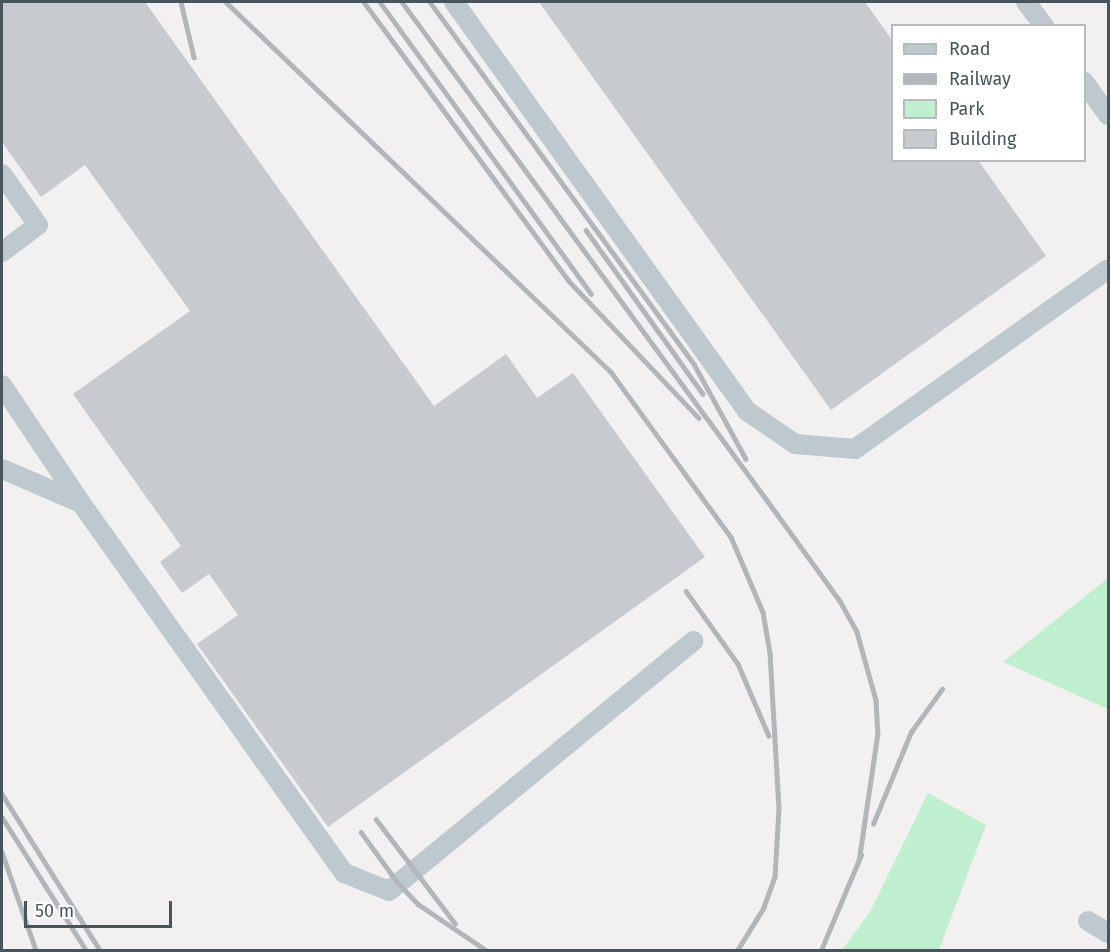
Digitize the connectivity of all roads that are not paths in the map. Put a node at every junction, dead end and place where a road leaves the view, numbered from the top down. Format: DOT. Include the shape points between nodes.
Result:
graph roads {
  1 [pos="454,2"];
  2 [pos="1026,2"];
  3 [pos="1042,24"];
  4 [pos="1086,85"];
  5 [pos="1108,115"];
  6 [pos="2,174"];
  7 [pos="2,252"];
  8 [pos="1108,269"];
  9 [pos="5,398"];
  10 [pos="2,469"];
  11 [pos="81,503"];
  12 [pos="693,641"];
  13 [pos="1088,921"];
  14 [pos="1108,933"];
  1 -- 8 [label="lane" via="747,411 795,444 855,449"];
  2 -- 3 [label="lane"];
  4 -- 5 [label="lane"];
  6 -- 7 [label="lane" via="38,225"];
  9 -- 11 [label="lane"];
  10 -- 11 [label="lane"];
  11 -- 12 [label="lane" via="344,873 389,891"];
  13 -- 14 [label="lane"];
}
